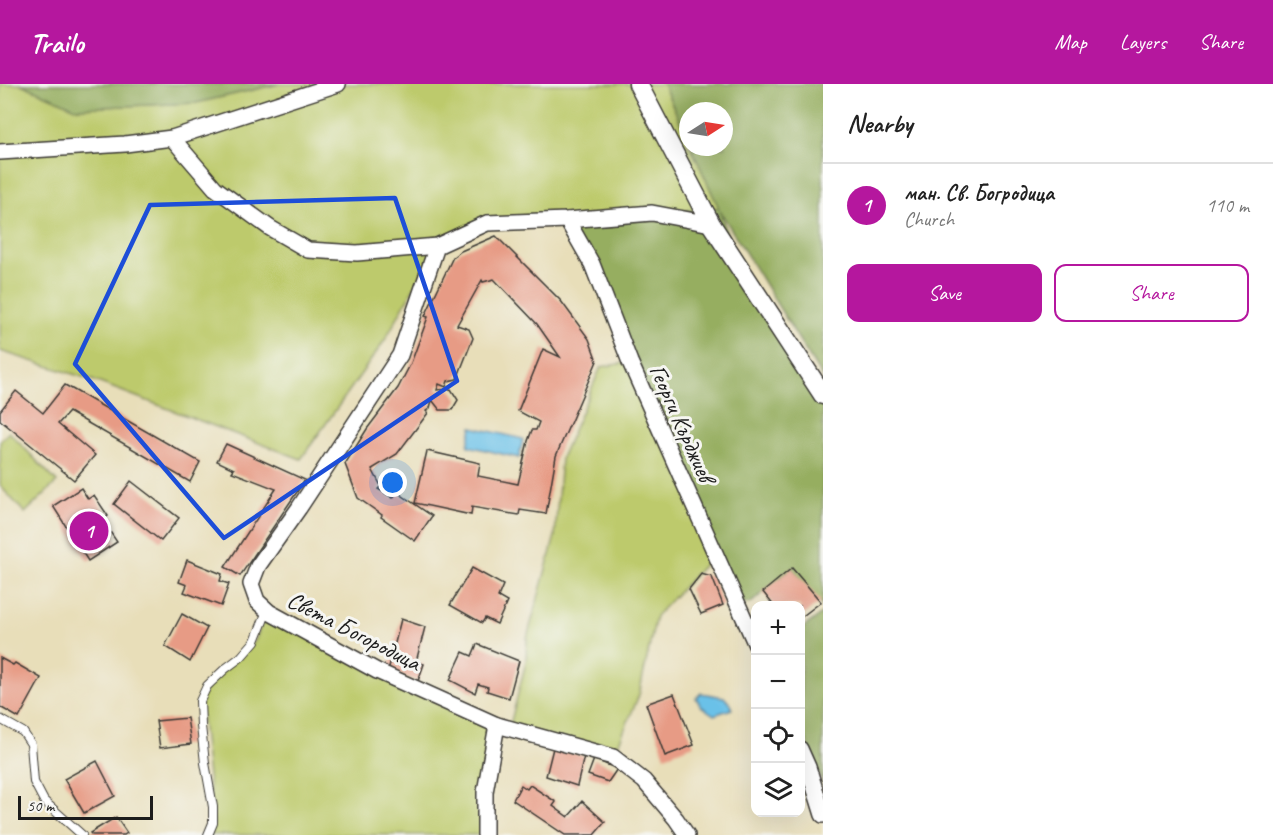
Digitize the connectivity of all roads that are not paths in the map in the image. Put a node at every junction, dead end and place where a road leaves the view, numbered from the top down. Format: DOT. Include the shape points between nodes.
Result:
graph roads {
  1 [pos="338,84"];
  2 [pos="638,84"];
  3 [pos="172,138"];
  4 [pos="0,153"];
  5 [pos="567,220"];
  6 [pos="711,224"];
  7 [pos="437,246"];
  8 [pos="823,395"];
  9 [pos="267,610"];
  10 [pos="751,634"];
  11 [pos="0,719"];
  12 [pos="497,725"];
  13 [pos="805,759"];
  14 [pos="823,815"];
  15 [pos="84,833"];
  16 [pos="208,835"];
  17 [pos="486,835"];
  18 [pos="687,835"];
  1 -- 3 [label="street"];
  2 -- 6 [label="street"];
  3 -- 4 [label="street"];
  3 -- 7 [label="street" via="215,188 308,250 357,253"];
  5 -- 6 [label="street" via="652,213"];
  5 -- 7 [label="street" via="487,223"];
  5 -- 10 [label="street, Георги Кърджиев" via="592,264 630,362"];
  6 -- 8 [label="street"];
  7 -- 9 [label="street, Света Богородица" via="400,355 258,566 251,584 257,601"];
  9 -- 12 [label="street, Света Богородица" via="377,671"];
  9 -- 16 [label="lane" via="255,641 207,686 200,701 213,807"];
  11 -- 15 [label="lane" via="23,732 31,744 34,782 44,801"];
  12 -- 17 [label="street" via="485,792"];
  12 -- 18 [label="street, Света Богородица" via="613,757 644,781"];
  13 -- 14 [label="street"];
}
